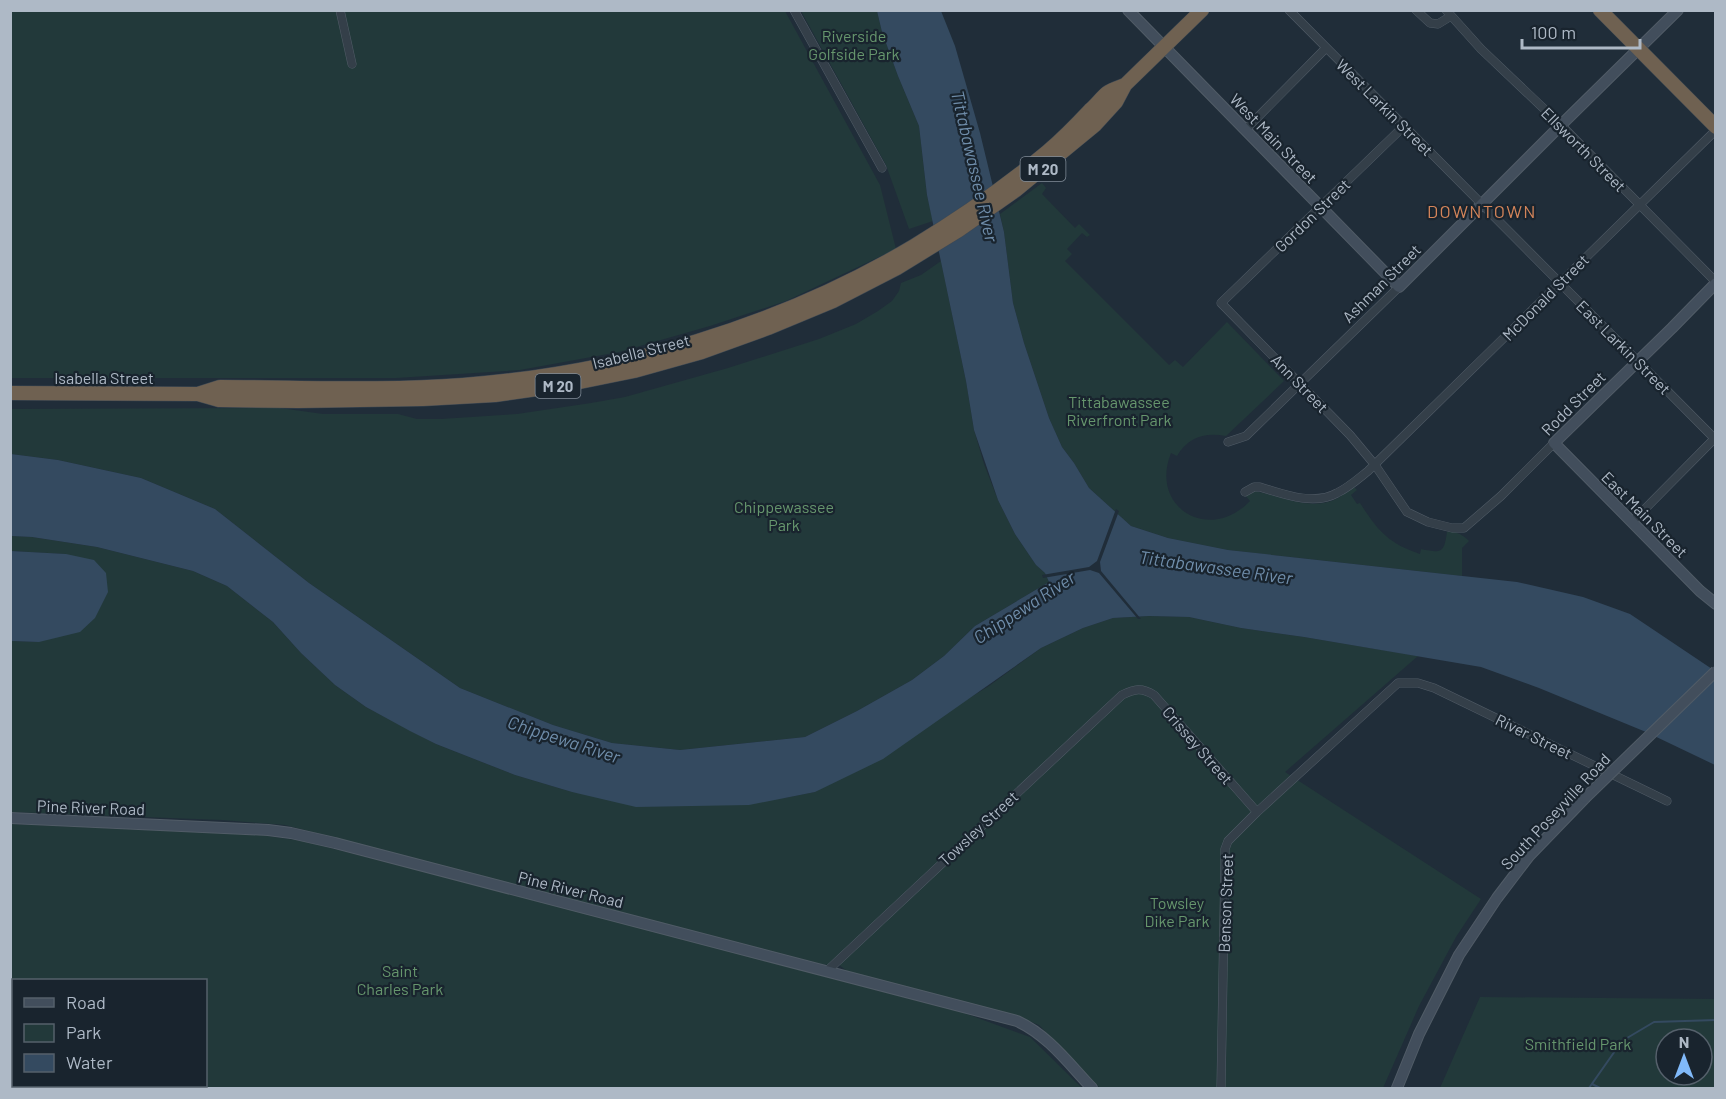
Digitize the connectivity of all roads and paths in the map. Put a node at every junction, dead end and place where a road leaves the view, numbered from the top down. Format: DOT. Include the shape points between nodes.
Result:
graph roads {
  1 [pos="340,10"];
  2 [pos="794,10"];
  3 [pos="1128,10"];
  4 [pos="1202,10"];
  5 [pos="1289,10"];
  6 [pos="1416,10"];
  7 [pos="1600,10"];
  8 [pos="1678,10"];
  9 [pos="1448,14"];
  10 [pos="1164,48"];
  11 [pos="1326,48"];
  12 [pos="1639,49"];
  13 [pos="352,64"];
  14 [pos="1561,125"];
  15 [pos="1404,126"];
  16 [pos="1716,128"];
  17 [pos="1245,129"];
  18 [pos="882,168"];
  19 [pos="1481,204"];
  20 [pos="1639,204"];
  21 [pos="1320,207"];
  22 [pos="1559,282"];
  23 [pos="1716,283"];
  24 [pos="1399,287"];
  25 [pos="1221,303"];
  26 [pos="1637,361"];
  27 [pos="1300,382"];
  28 [pos="10,393"];
  29 [pos="1715,438"];
  30 [pos="1228,442"];
  31 [pos="1554,443"];
  32 [pos="1375,465"];
  33 [pos="1245,492"];
  34 [pos="1632,522"];
  35 [pos="1443,527"];
  36 [pos="1714,599"];
  37 [pos="1716,670"];
  38 [pos="1398,683"];
  39 [pos="1133,690"];
  40 [pos="1667,801"];
  41 [pos="1257,812"];
  42 [pos="10,818"];
  43 [pos="827,971"];
  44 [pos="1092,1089"];
  45 [pos="1221,1089"];
  46 [pos="1397,1089"];
  1 -- 13 [label="street"];
  2 -- 18 [label="street"];
  3 -- 10 [label="street, West Main Street"];
  4 -- 10 [label="highway, M 20"];
  5 -- 11 [label="street, West Larkin Street"];
  6 -- 9 [label="street, Ellsworth Street" via="1430,23 1438,24"];
  7 -- 12 [label="highway"];
  8 -- 12 [label="street, Ashman Street"];
  9 -- 14 [label="street, Ellsworth Street"];
  10 -- 17 [label="street, West Main Street"];
  10 -- 28 [label="highway, Isabella Street / M 20" via="1125,85 1116,102 1090,120 1017,190 959,230 896,263 755,322 662,351 583,369 462,385 220,387 198,394"];
  11 -- 15 [label="street, West Larkin Street"];
  11 -- 17 [label="street"];
  12 -- 14 [label="street, Ashman Street"];
  12 -- 16 [label="highway"];
  14 -- 19 [label="street, Ashman Street"];
  14 -- 20 [label="street, Ellsworth Street"];
  15 -- 19 [label="street, West Larkin Street"];
  15 -- 21 [label="street, Gordon Street"];
  16 -- 20 [label="street, McDonald Street"];
  17 -- 21 [label="street, West Main Street"];
  19 -- 22 [label="street, East Larkin Street"];
  19 -- 24 [label="street, Ashman Street"];
  20 -- 22 [label="street, McDonald Street"];
  20 -- 23 [label="street, Ellsworth Street"];
  21 -- 24 [label="street, West Main Street"];
  21 -- 25 [label="street, Gordon Street"];
  22 -- 26 [label="street, East Larkin Street"];
  22 -- 32 [label="street, McDonald Street"];
  23 -- 26 [label="street, Rodd Street"];
  24 -- 27 [label="street, Ashman Street"];
  25 -- 27 [label="street, Ann Street"];
  26 -- 29 [label="street, East Larkin Street"];
  26 -- 31 [label="street, Rodd Street"];
  27 -- 30 [label="street, Ashman Street" via="1246,436"];
  27 -- 32 [label="street, Ann Street"];
  29 -- 34 [label="street"];
  31 -- 34 [label="street, East Main Street"];
  31 -- 35 [label="street, Rodd Street" via="1464,528"];
  32 -- 33 [label="street, McDonald Street" via="1336,494 1321,499 1260,487"];
  32 -- 35 [label="street, Ann Street" via="1407,512"];
  34 -- 36 [label="street, East Main Street"];
  37 -- 46 [label="street, South Poseyville Road, bridge" via="1529,856 1497,898 1459,955 1419,1034"];
  38 -- 40 [label="street, River Street" via="1434,688"];
  38 -- 41 [label="street, Benson Street"];
  39 -- 41 [label="street, Crissey Street" via="1144,689 1154,695"];
  39 -- 43 [label="street, Towsley Street" via="1122,695"];
  41 -- 45 [label="street, Benson Street" via="1228,841 1226,849"];
  42 -- 43 [label="street, Pine River Road" via="291,833"];
  43 -- 44 [label="street, Pine River Road" via="1017,1021 1053,1046"];
}
